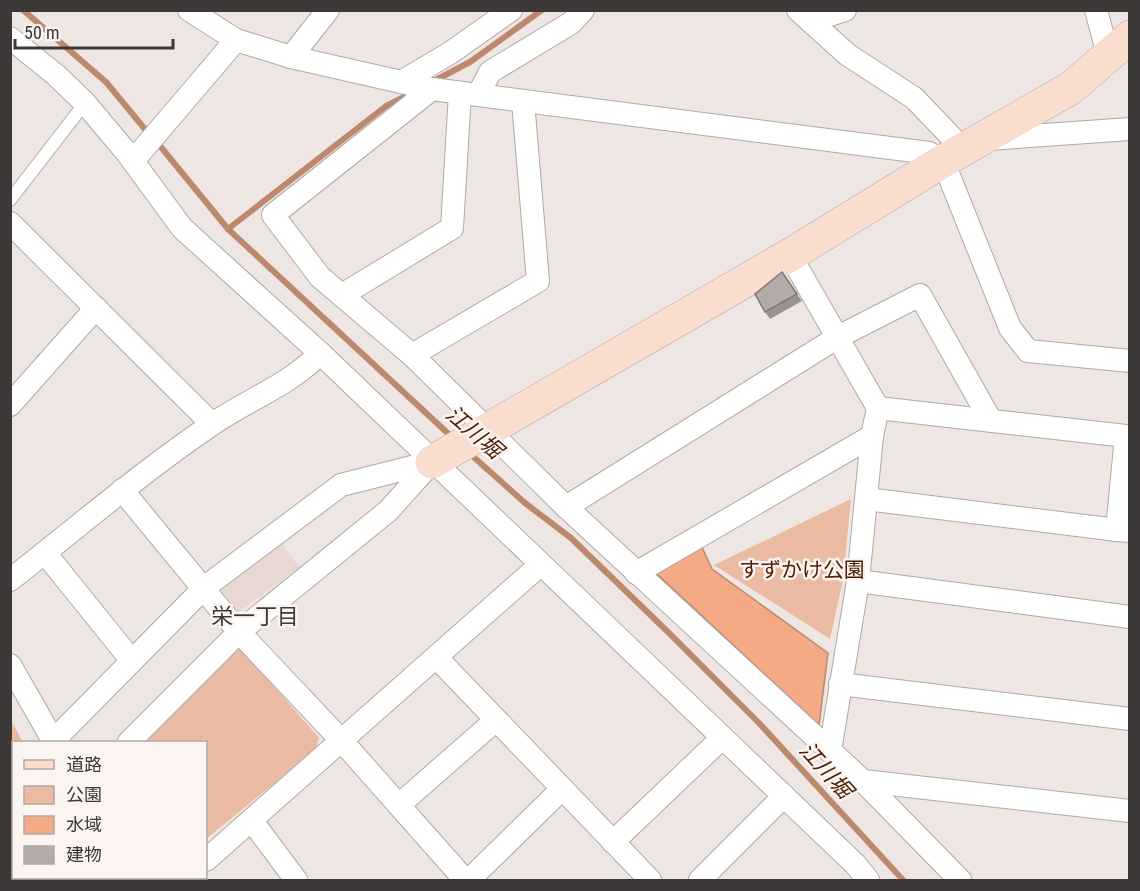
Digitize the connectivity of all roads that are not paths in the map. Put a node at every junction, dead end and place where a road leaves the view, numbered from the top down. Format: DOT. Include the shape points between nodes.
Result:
graph roads {
  1 [pos="189,10"];
  2 [pos="328,10"];
  3 [pos="511,10"];
  4 [pos="583,10"];
  5 [pos="845,10"];
  6 [pos="1096,10"];
  7 [pos="804,16"];
  8 [pos="10,38"];
  9 [pos="236,40"];
  10 [pos="1119,46"];
  11 [pos="291,57"];
  12 [pos="401,82"];
  13 [pos="432,89"];
  14 [pos="469,94"];
  15 [pos="523,101"];
  16 [pos="85,103"];
  17 [pos="1130,129"];
  18 [pos="963,150"];
  19 [pos="133,161"];
  20 [pos="10,200"];
  21 [pos="10,222"];
  22 [pos="790,255"];
  23 [pos="342,295"];
  24 [pos="96,308"];
  25 [pos="838,337"];
  26 [pos="320,353"];
  27 [pos="412,355"];
  28 [pos="1130,361"];
  29 [pos="10,405"];
  30 [pos="878,408"];
  31 [pos="991,421"];
  32 [pos="212,424"];
  33 [pos="488,432"];
  34 [pos="872,436"];
  35 [pos="432,462"];
  36 [pos="123,490"];
  37 [pos="866,499"];
  38 [pos="566,507"];
  39 [pos="1123,531"];
  40 [pos="45,554"];
  41 [pos="540,565"];
  42 [pos="636,573"];
  43 [pos="10,580"];
  44 [pos="858,581"];
  45 [pos="205,587"];
  46 [pos="1130,617"];
  47 [pos="239,632"];
  48 [pos="437,658"];
  49 [pos="132,661"];
  50 [pos="10,665"];
  51 [pos="840,684"];
  52 [pos="496,720"];
  53 [pos="1130,720"];
  54 [pos="722,738"];
  55 [pos="341,740"];
  56 [pos="53,741"];
  57 [pos="55,741"];
  58 [pos="130,741"];
  59 [pos="830,751"];
  60 [pos="863,781"];
  61 [pos="562,789"];
  62 [pos="784,796"];
  63 [pos="399,806"];
  64 [pos="1130,811"];
  65 [pos="252,821"];
  66 [pos="613,842"];
  67 [pos="207,859"];
  68 [pos="855,875"];
  69 [pos="296,880"];
  70 [pos="467,880"];
  71 [pos="650,880"];
  72 [pos="700,880"];
  73 [pos="960,880"];
  1 -- 9 [label="street"];
  2 -- 11 [label="street"];
  3 -- 12 [label="street"];
  4 -- 14 [label="street" via="571,23 490,72"];
  5 -- 7 [label="street"];
  6 -- 10 [label="street"];
  7 -- 18 [label="street" via="848,55 914,98"];
  8 -- 16 [label="street"];
  9 -- 11 [label="street"];
  9 -- 19 [label="street"];
  10 -- 18 [label="street" via="1071,88"];
  11 -- 12 [label="street"];
  12 -- 13 [label="street"];
  13 -- 14 [label="street"];
  13 -- 23 [label="street" via="273,215 320,277"];
  14 -- 15 [label="street"];
  14 -- 23 [label="street" via="452,228"];
  15 -- 18 [label="street" via="929,153"];
  15 -- 27 [label="street" via="538,281"];
  16 -- 19 [label="street"];
  16 -- 20 [label="lane"];
  17 -- 18 [label="street"];
  18 -- 22 [label="street"];
  18 -- 28 [label="street" via="1010,328 1028,351"];
  19 -- 26 [label="street" via="182,228"];
  21 -- 24 [label="street"];
  22 -- 25 [label="street"];
  22 -- 33 [label="street"];
  23 -- 27 [label="street"];
  24 -- 29 [label="street"];
  24 -- 32 [label="street"];
  25 -- 30 [label="street"];
  25 -- 31 [label="street" via="920,295"];
  25 -- 38 [label="street"];
  26 -- 32 [label="street" via="283,385"];
  26 -- 35 [label="street"];
  27 -- 33 [label="street"];
  30 -- 31 [label="street"];
  30 -- 34 [label="street"];
  31 -- 39 [label="street" via="1126,436"];
  32 -- 36 [label="street"];
  33 -- 35 [label="street"];
  33 -- 38 [label="street"];
  34 -- 37 [label="street"];
  34 -- 42 [label="street"];
  35 -- 41 [label="street"];
  35 -- 45 [label="street" via="341,485"];
  35 -- 47 [label="street" via="388,511"];
  36 -- 40 [label="street"];
  36 -- 45 [label="street"];
  37 -- 39 [label="street"];
  37 -- 44 [label="street"];
  38 -- 42 [label="street"];
  40 -- 43 [label="street"];
  40 -- 49 [label="street"];
  41 -- 48 [label="street"];
  41 -- 54 [label="street"];
  42 -- 59 [label="street"];
  44 -- 46 [label="street"];
  44 -- 51 [label="street"];
  45 -- 47 [label="street"];
  45 -- 49 [label="street"];
  47 -- 55 [label="street"];
  47 -- 58 [label="street"];
  48 -- 52 [label="street"];
  48 -- 55 [label="street"];
  49 -- 57 [label="street"];
  50 -- 56 [label="street"];
  51 -- 53 [label="street"];
  51 -- 59 [label="street"];
  52 -- 61 [label="street"];
  52 -- 63 [label="street"];
  54 -- 62 [label="street"];
  54 -- 66 [label="street"];
  55 -- 63 [label="street"];
  55 -- 65 [label="street"];
  59 -- 60 [label="street"];
  60 -- 64 [label="street"];
  60 -- 73 [label="street"];
  61 -- 66 [label="street"];
  61 -- 70 [label="street"];
  62 -- 68 [label="street"];
  62 -- 72 [label="street"];
  63 -- 70 [label="street"];
  65 -- 67 [label="street"];
  65 -- 69 [label="street"];
  66 -- 71 [label="street"];
}
